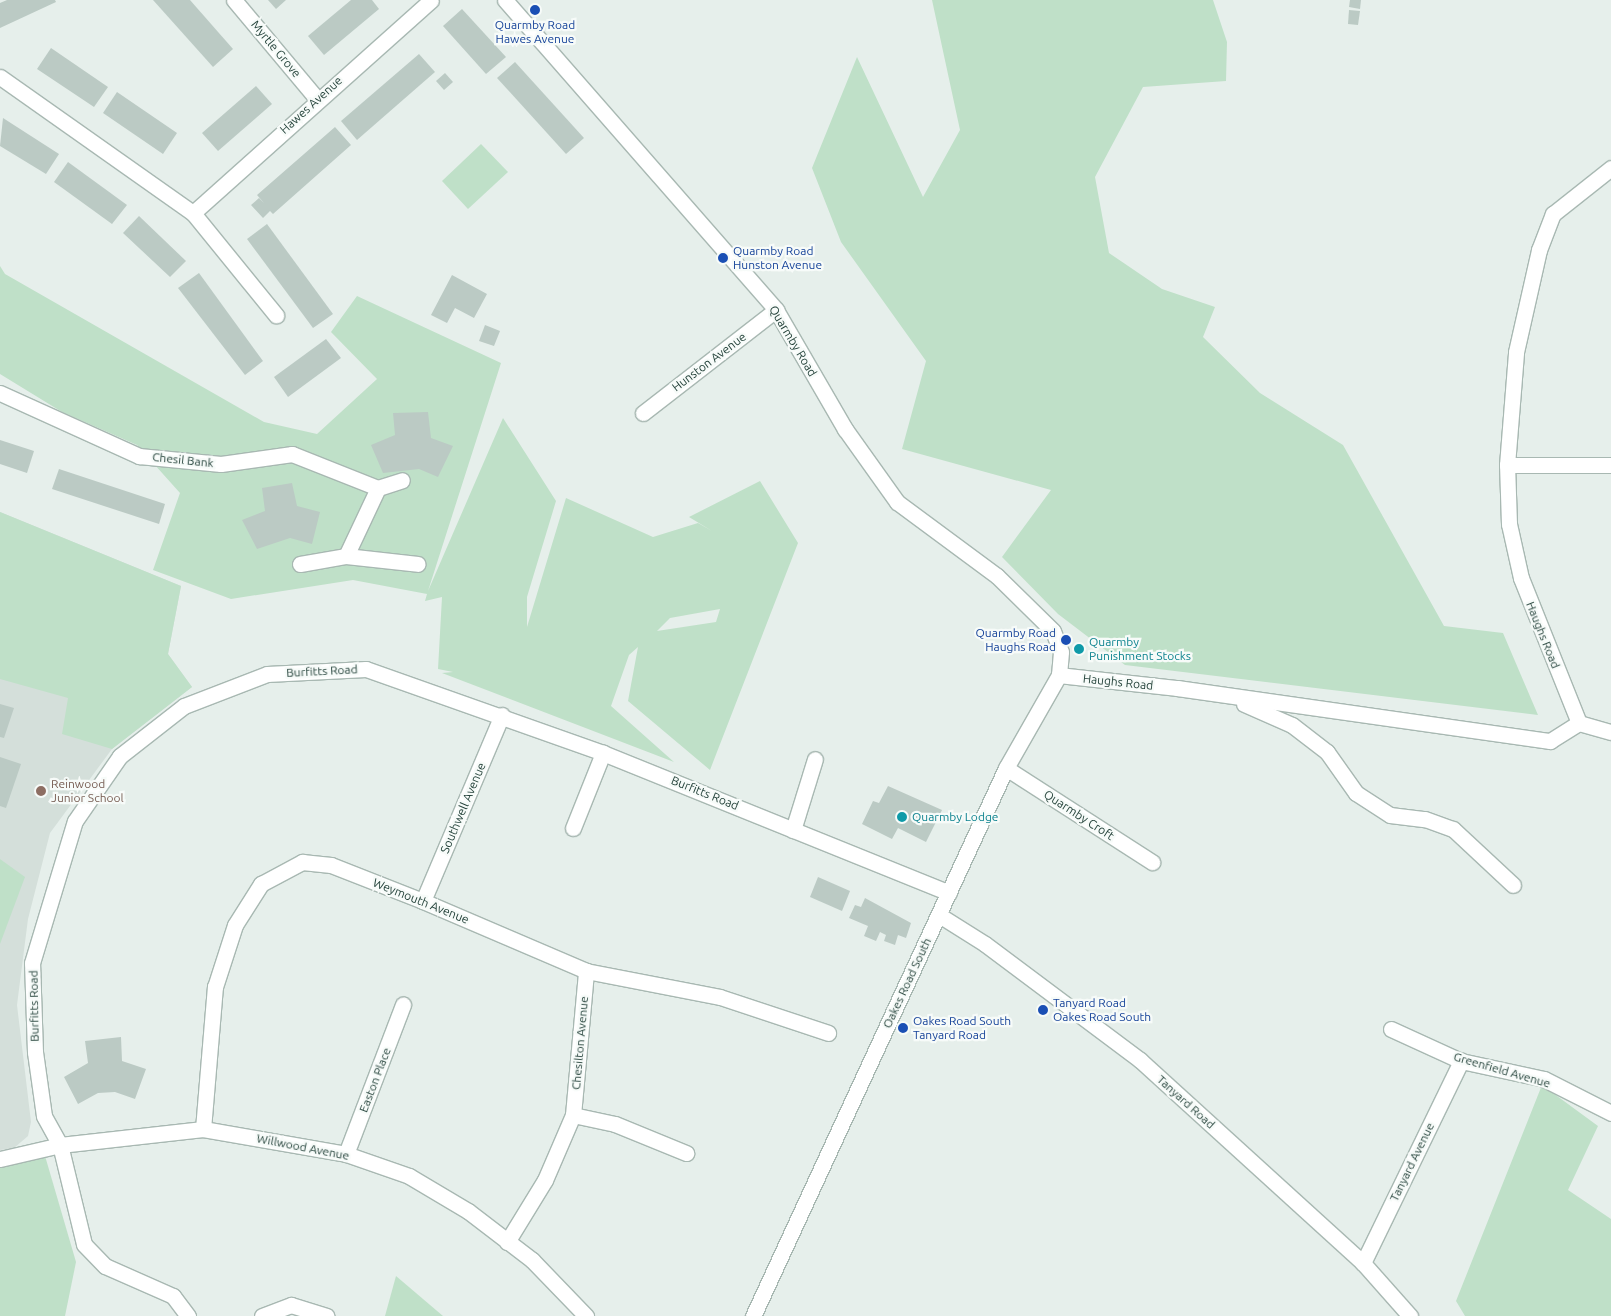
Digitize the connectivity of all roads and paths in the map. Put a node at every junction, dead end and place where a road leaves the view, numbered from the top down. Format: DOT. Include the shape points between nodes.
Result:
graph roads {
  1 [pos="234,0"];
  2 [pos="431,0"];
  3 [pos="505,0"];
  4 [pos="0,77"];
  5 [pos="317,99"];
  6 [pos="1611,168"];
  7 [pos="193,213"];
  8 [pos="776,310"];
  9 [pos="276,316"];
  10 [pos="0,394"];
  11 [pos="643,413"];
  12 [pos="1507,465"];
  13 [pos="1611,465"];
  14 [pos="402,480"];
  15 [pos="378,488"];
  16 [pos="346,556"];
  17 [pos="300,564"];
  18 [pos="418,564"];
  19 [pos="1061,652"];
  20 [pos="1059,676"];
  21 [pos="1177,688"];
  22 [pos="502,715"];
  23 [pos="1579,723"];
  24 [pos="1611,732"];
  25 [pos="603,753"];
  26 [pos="815,759"];
  27 [pos="1006,768"];
  28 [pos="573,828"];
  29 [pos="793,830"];
  30 [pos="1152,862"];
  31 [pos="1513,885"];
  32 [pos="949,893"];
  33 [pos="424,901"];
  34 [pos="939,915"];
  35 [pos="586,971"];
  36 [pos="403,1005"];
  37 [pos="1391,1030"];
  38 [pos="828,1033"];
  39 [pos="1461,1061"];
  40 [pos="1611,1113"];
  41 [pos="573,1115"];
  42 [pos="203,1129"];
  43 [pos="60,1145"];
  44 [pos="686,1153"];
  45 [pos="346,1154"];
  46 [pos="0,1159"];
  47 [pos="507,1242"];
  48 [pos="1363,1263"];
  49 [pos="188,1316"];
  50 [pos="262,1316"];
  51 [pos="326,1316"];
  52 [pos="586,1316"];
  53 [pos="753,1316"];
  54 [pos="1410,1316"];
  1 -- 5 [label="street, Myrtle Grove"];
  2 -- 5 [label="street, Hawes Avenue"];
  3 -- 8 [label="street, Quarmby Road"];
  4 -- 7 [label="street"];
  5 -- 7 [label="street, Hawes Avenue"];
  6 -- 12 [label="street, Haughs Road" via="1554,214 1539,250 1516,352"];
  7 -- 9 [label="street"];
  8 -- 11 [label="street, Hunston Avenue"];
  8 -- 19 [label="street, Quarmby Road" via="845,430 898,502 998,576 1053,631"];
  10 -- 15 [label="street, Chesil Bank" via="139,456 221,464 292,454"];
  12 -- 13 [label="street"];
  12 -- 23 [label="street, Haughs Road" via="1509,524 1521,578"];
  14 -- 15 [label="street"];
  15 -- 16 [label="street"];
  16 -- 17 [label="street"];
  16 -- 18 [label="street"];
  19 -- 20 [label="street, Oakes Road South"];
  20 -- 21 [label="street, Haughs Road"];
  20 -- 27 [label="street, Oakes Road South"];
  21 -- 23 [label="street, Haughs Road" via="1550,741"];
  21 -- 31 [label="street, Haughs Road" via="1254,706 1292,726 1327,752 1356,793 1390,815 1424,819 1453,829"];
  22 -- 25 [label="street, Burfitts Road"];
  22 -- 33 [label="street, Southwell Avenue"];
  22 -- 43 [label="street, Burfitts Road" via="366,669 268,674 184,706 120,756 75,821 32,963 35,1052 44,1116"];
  23 -- 24 [label="street"];
  25 -- 28 [label="street"];
  25 -- 29 [label="street, Burfitts Road"];
  26 -- 29 [label="street"];
  27 -- 30 [label="street, Quarmby Croft"];
  27 -- 32 [label="street, Oakes Road South"];
  29 -- 32 [label="street, Burfitts Road"];
  32 -- 34 [label="street, Oakes Road South"];
  33 -- 35 [label="street, Weymouth Avenue"];
  33 -- 42 [label="street, Weymouth Avenue" via="324,864 302,862 261,884 235,925 215,987"];
  34 -- 48 [label="street, Tanyard Road" via="986,944 1140,1060"];
  34 -- 53 [label="street, Oakes Road South"];
  35 -- 38 [label="street, Weymouth Avenue" via="720,997"];
  35 -- 41 [label="street, Chesilton Avenue"];
  36 -- 45 [label="street, Easton Place"];
  37 -- 39 [label="street, Greenfield Avenue"];
  39 -- 40 [label="street, Greenfield Avenue" via="1544,1079"];
  39 -- 48 [label="street, Tanyard Avenue"];
  41 -- 44 [label="street" via="615,1124"];
  41 -- 47 [label="street, Chesilton Avenue" via="545,1180"];
  42 -- 43 [label="street, Willwood Avenue"];
  42 -- 45 [label="street, Willwood Avenue"];
  43 -- 46 [label="street, Willwood Avenue"];
  43 -- 49 [label="street, Burfitts Road" via="84,1244 105,1266 173,1296"];
  45 -- 47 [label="street, Willwood Avenue" via="409,1176 468,1211"];
  47 -- 52 [label="street, Willwood Avenue" via="532,1260"];
  48 -- 54 [label="street, Tanyard Road"];
  50 -- 51 [label="street" via="291,1305"];
}
